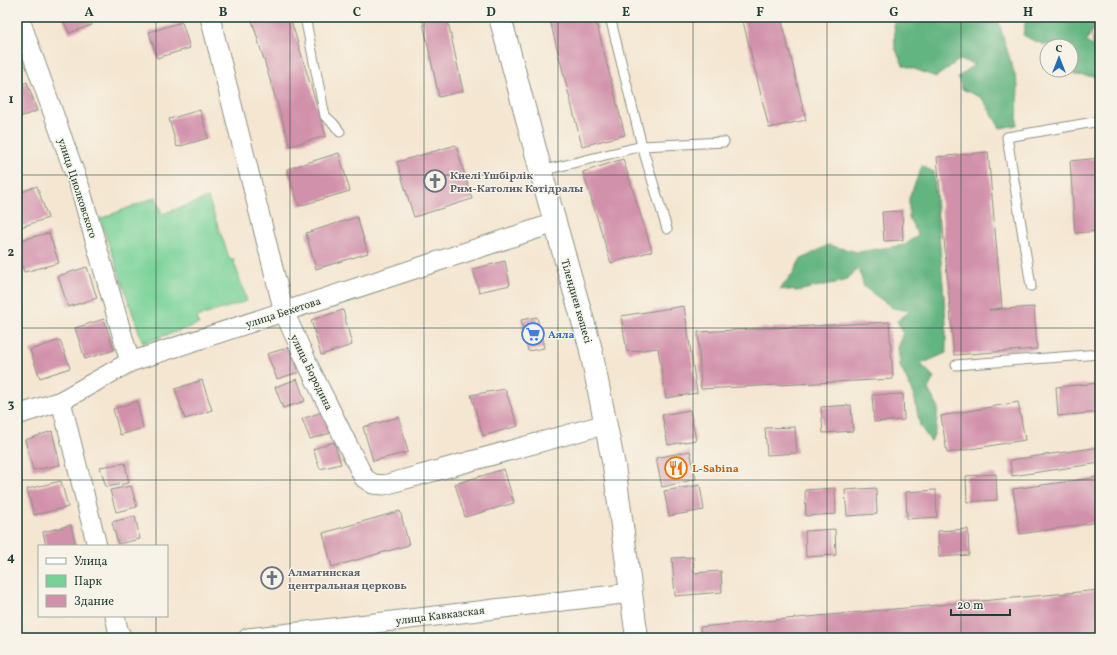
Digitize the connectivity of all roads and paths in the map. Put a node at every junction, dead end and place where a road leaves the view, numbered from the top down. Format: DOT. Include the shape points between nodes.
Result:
graph roads {
  1 [pos="19,17"];
  2 [pos="210,17"];
  3 [pos="304,17"];
  4 [pos="500,17"];
  5 [pos="610,17"];
  6 [pos="1100,121"];
  7 [pos="340,132"];
  8 [pos="724,142"];
  9 [pos="642,146"];
  10 [pos="541,171"];
  11 [pos="555,223"];
  12 [pos="667,229"];
  13 [pos="1031,286"];
  14 [pos="284,312"];
  15 [pos="1100,354"];
  16 [pos="130,362"];
  17 [pos="956,365"];
  18 [pos="61,401"];
  19 [pos="17,415"];
  20 [pos="606,424"];
  21 [pos="97,545"];
  22 [pos="632,593"];
  23 [pos="115,617"];
  24 [pos="122,638"];
  25 [pos="248,638"];
  26 [pos="637,638"];
  1 -- 16 [label="street, улица Циолковского" via="80,188"];
  2 -- 14 [label="street, улица Бородина"];
  3 -- 7 [label="lane" via="325,116"];
  4 -- 10 [label="street, Тілендиев көшесі"];
  5 -- 9 [label="lane"];
  6 -- 13 [label="lane" via="1007,137"];
  8 -- 9 [label="lane"];
  9 -- 10 [label="lane"];
  9 -- 12 [label="lane"];
  10 -- 11 [label="street, Тілендиев көшесі"];
  11 -- 14 [label="street, улица Бекетова"];
  11 -- 20 [label="street, Тілендиев көшесі" via="590,346"];
  14 -- 16 [label="street, улица Бекетова"];
  14 -- 20 [label="street, улица Бородина" via="364,478 373,484 384,485"];
  15 -- 17 [label="lane"];
  16 -- 18 [label="street, улица Бекетова"];
  18 -- 19 [label="street, улица Бекетова"];
  18 -- 21 [label="street"];
  20 -- 22 [label="street, Тілендиев көшесі"];
  22 -- 25 [label="street, улица Кавказская"];
  22 -- 26 [label="street, Тілендиев көшесі"];
  23 -- 24 [label="street"];
}
